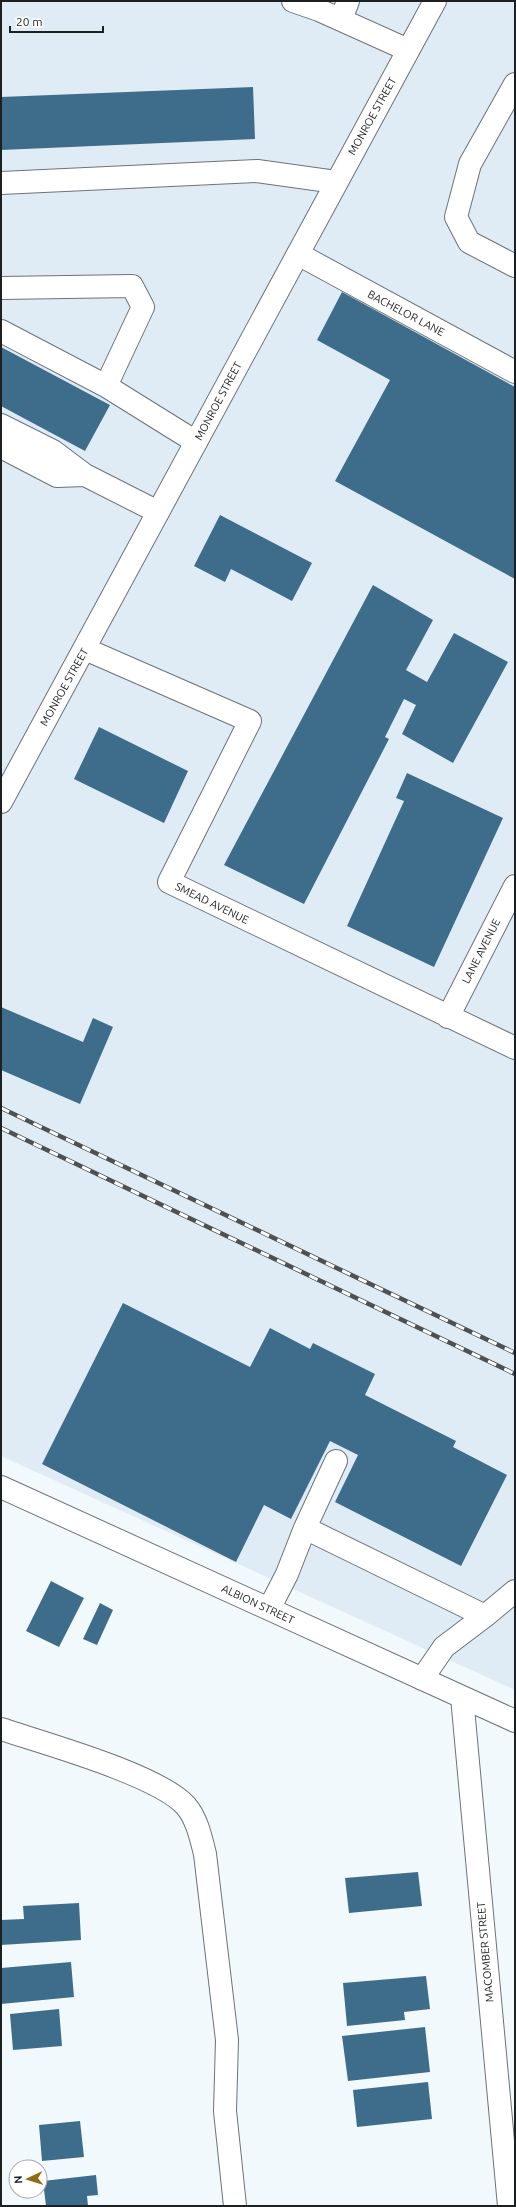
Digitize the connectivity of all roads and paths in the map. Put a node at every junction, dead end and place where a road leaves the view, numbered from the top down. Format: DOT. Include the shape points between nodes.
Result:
graph roads {
  1 [pos="293,1"];
  2 [pos="435,1"];
  3 [pos="344,11"];
  4 [pos="408,50"];
  5 [pos="515,84"];
  6 [pos="336,182"];
  7 [pos="1,183"];
  8 [pos="298,254"];
  9 [pos="515,266"];
  10 [pos="1,288"];
  11 [pos="1,331"];
  12 [pos="515,372"];
  13 [pos="106,386"];
  14 [pos="1,425"];
  15 [pos="196,442"];
  16 [pos="1,446"];
  17 [pos="85,475"];
  18 [pos="158,512"];
  19 [pos="85,649"];
  20 [pos="1,802"];
  21 [pos="515,886"];
  22 [pos="448,1016"];
  23 [pos="515,1048"];
  24 [pos="336,1461"];
  25 [pos="1,1487"];
  26 [pos="305,1528"];
  27 [pos="515,1591"];
  28 [pos="269,1609"];
  29 [pos="485,1616"];
  30 [pos="422,1679"];
  31 [pos="462,1697"];
  32 [pos="515,1721"];
  33 [pos="1,1729"];
  34 [pos="235,2206"];
  35 [pos="509,2206"];
  1 -- 3 [label="street"];
  2 -- 4 [label="street, MONROE STREET"];
  3 -- 4 [label="street"];
  4 -- 6 [label="street, MONROE STREET"];
  5 -- 9 [label="street" via="470,164 456,217 469,242"];
  6 -- 7 [label="street" via="257,171"];
  6 -- 8 [label="street, MONROE STREET"];
  8 -- 12 [label="street, BACHELOR LANE"];
  8 -- 15 [label="street, MONROE STREET"];
  10 -- 13 [label="street" via="132,286 143,307"];
  11 -- 13 [label="street"];
  13 -- 15 [label="street"];
  14 -- 17 [label="street" via="53,451"];
  15 -- 18 [label="street, MONROE STREET"];
  16 -- 17 [label="street" via="57,476"];
  17 -- 18 [label="street"];
  18 -- 19 [label="street, MONROE STREET"];
  19 -- 20 [label="street, MONROE STREET"];
  19 -- 22 [label="street, SMEAD AVENUE" via="250,721 169,882"];
  21 -- 22 [label="street, LANE AVENUE"];
  22 -- 23 [label="street, SMEAD AVENUE"];
  24 -- 26 [label="street"];
  25 -- 28 [label="street, ALBION STREET"];
  26 -- 28 [label="street" via="287,1574"];
  26 -- 29 [label="street"];
  27 -- 29 [label="street"];
  28 -- 30 [label="street, ALBION STREET"];
  29 -- 30 [label="street" via="444,1647"];
  30 -- 31 [label="street, ALBION STREET"];
  31 -- 32 [label="street, ALBION STREET"];
  31 -- 35 [label="street, MACOMBER STREET"];
  33 -- 34 [label="street" via="144,1779 173,1795 186,1806 199,1830 205,1854 227,2040 226,2111"];
}
